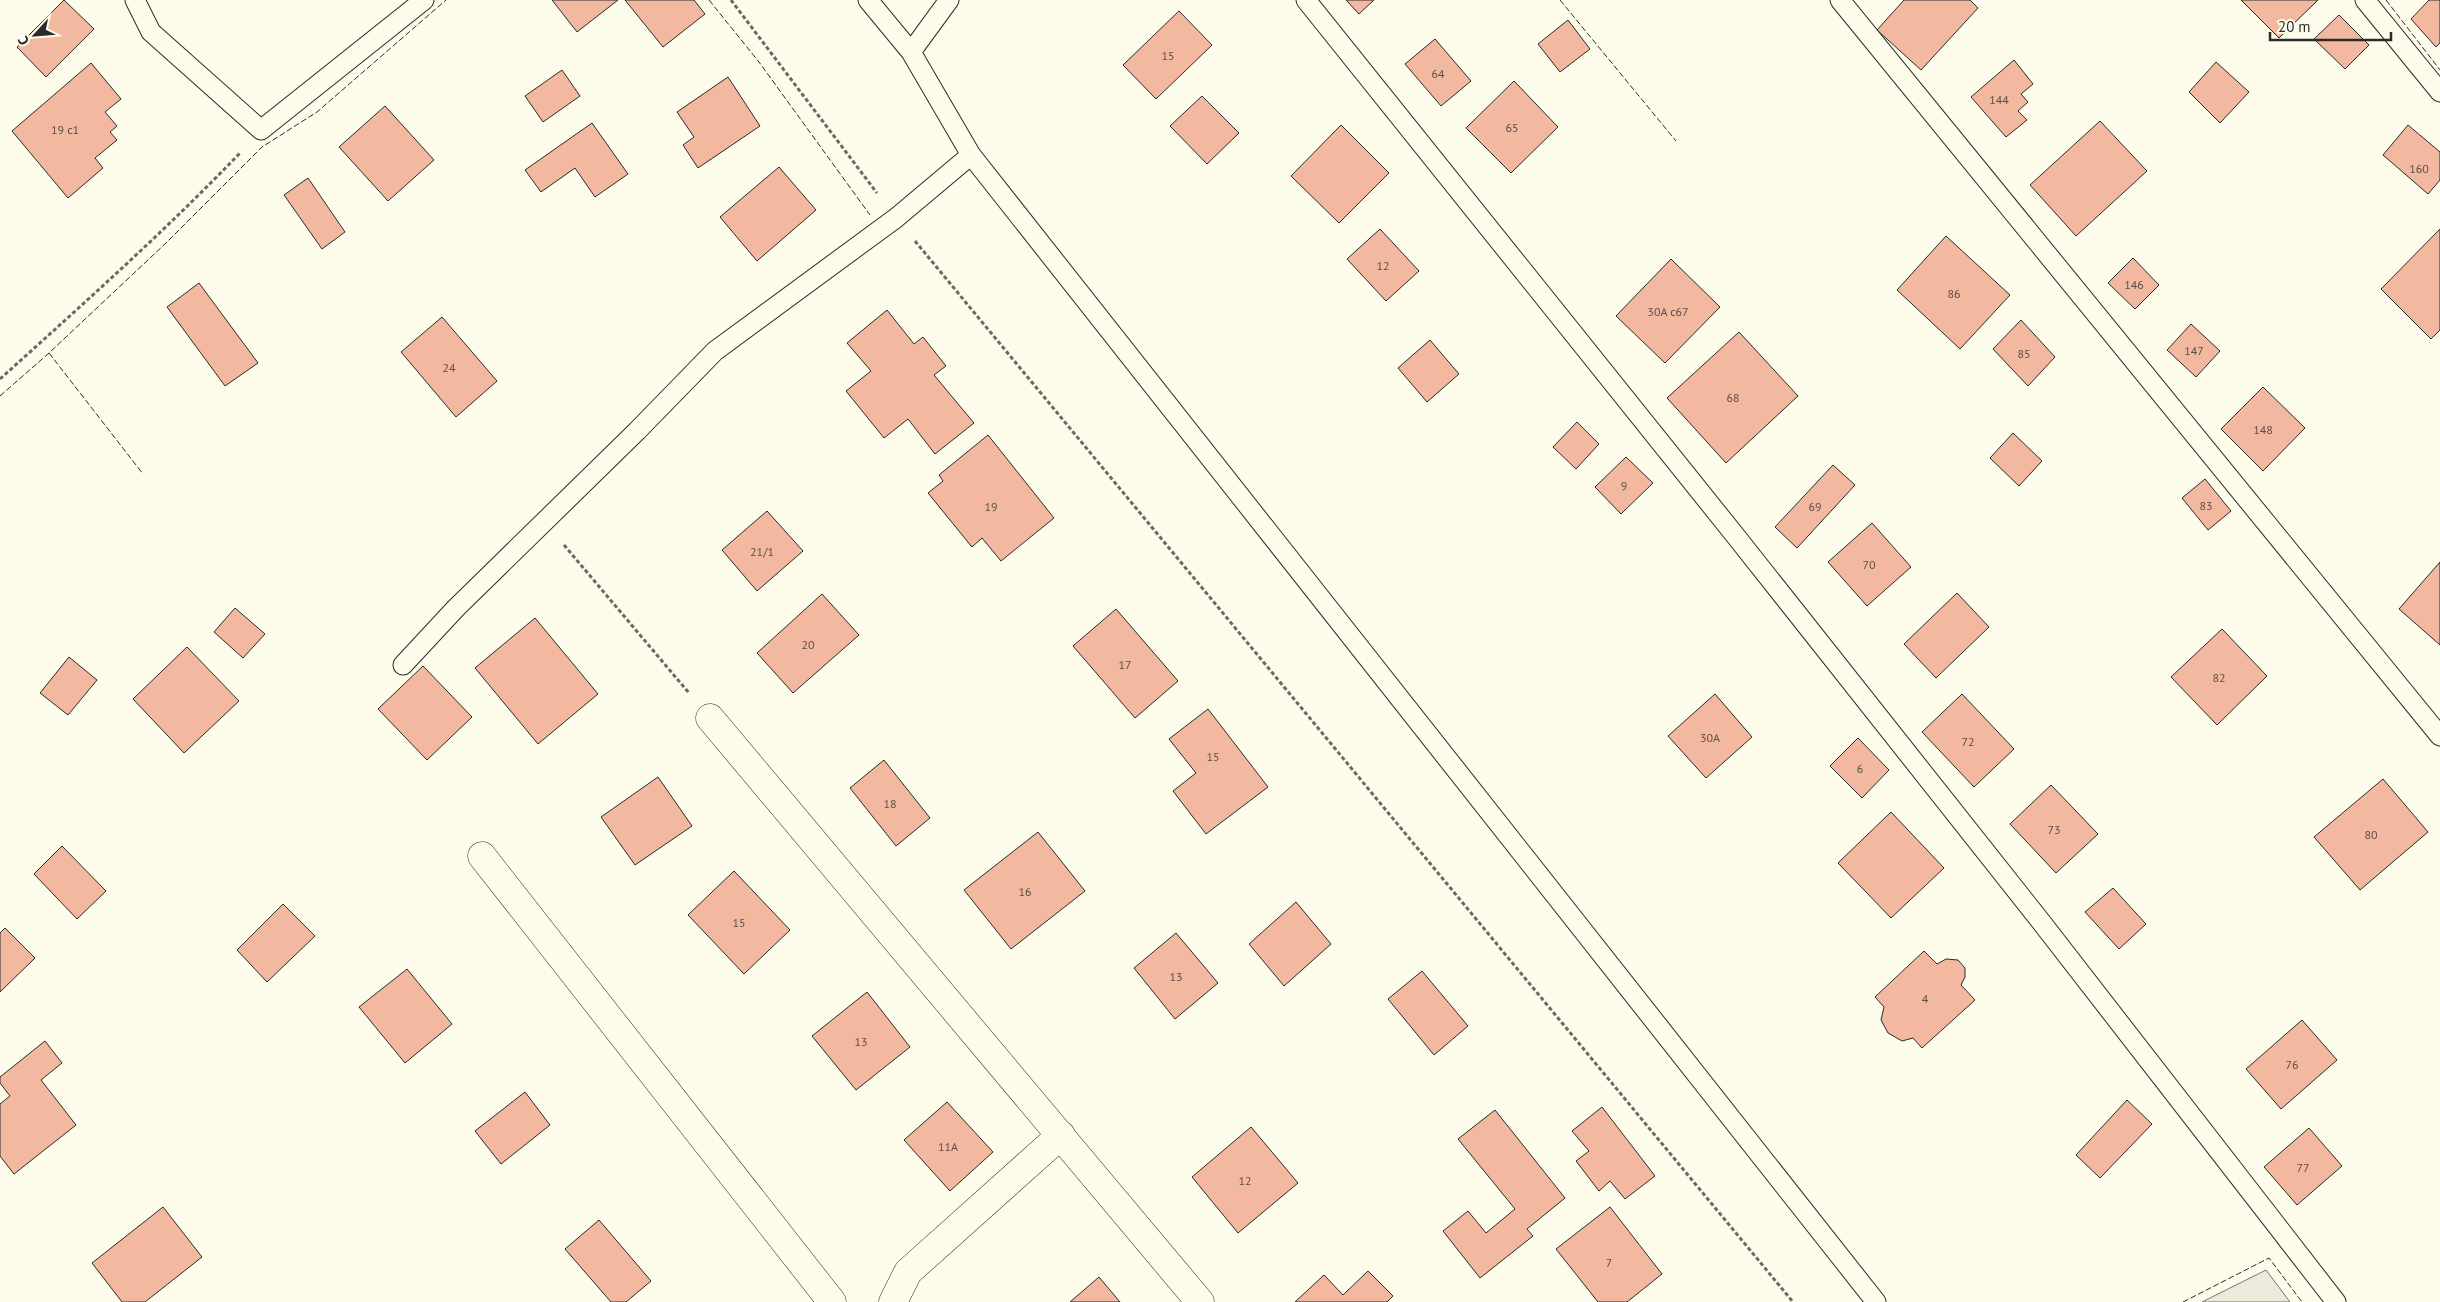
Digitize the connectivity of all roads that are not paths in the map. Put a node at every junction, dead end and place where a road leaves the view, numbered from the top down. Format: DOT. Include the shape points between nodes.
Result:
graph roads {
  1 [pos="135,0"];
  2 [pos="424,0"];
  3 [pos="868,0"];
  4 [pos="949,0"];
  5 [pos="1306,0"];
  6 [pos="1840,0"];
  7 [pos="2365,0"];
  8 [pos="911,52"];
  9 [pos="2440,92"];
  10 [pos="971,155"];
  11 [pos="403,665"];
  12 [pos="710,718"];
  13 [pos="2440,736"];
  14 [pos="482,856"];
  15 [pos="1061,1135"];
  16 [pos="832,1302"];
  17 [pos="893,1302"];
  18 [pos="1200,1302"];
  19 [pos="1876,1302"];
  20 [pos="2336,1302"];
  1 -- 2 [label="lane" via="151,32 261,130"];
  3 -- 8 [label="lane"];
  4 -- 8 [label="lane"];
  5 -- 20 [label="lane" via="2036,915"];
  6 -- 13 [label="lane"];
  7 -- 9 [label="lane"];
  8 -- 10 [label="lane"];
  10 -- 11 [label="lane" via="896,218 715,351 456,608"];
  10 -- 19 [label="lane"];
  12 -- 15 [label="street"];
  14 -- 16 [label="street"];
  15 -- 17 [label="street" via="908,1272"];
  15 -- 18 [label="street"];
}
